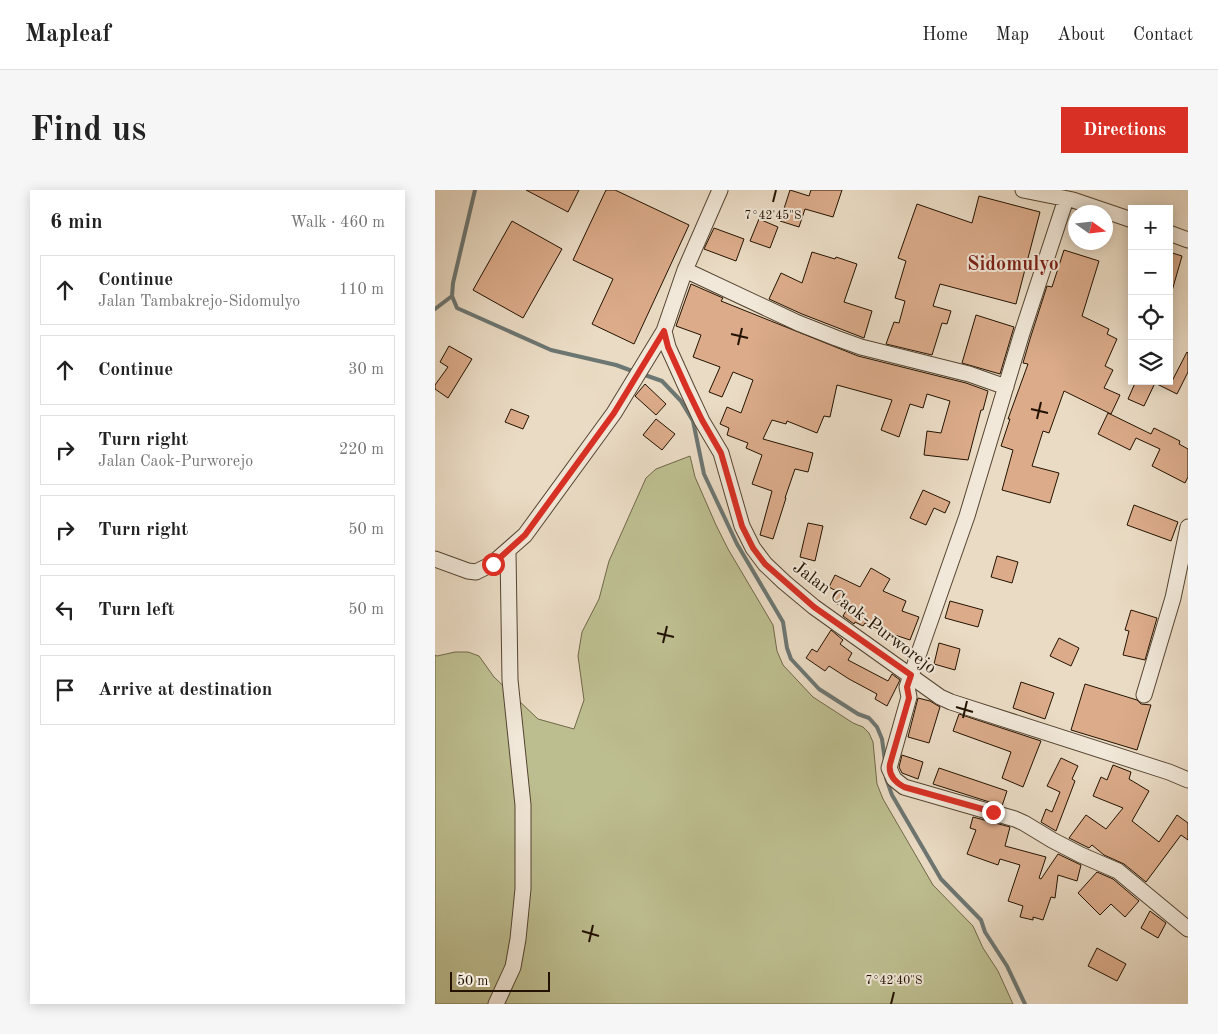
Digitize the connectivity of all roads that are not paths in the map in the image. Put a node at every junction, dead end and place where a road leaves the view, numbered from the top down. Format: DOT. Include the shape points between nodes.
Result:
graph roads {
  1 [pos="720,190"];
  2 [pos="1023,190"];
  3 [pos="1066,199"];
  4 [pos="1128,219"];
  5 [pos="1173,234"];
  6 [pos="1188,240"];
  7 [pos="685,270"];
  8 [pos="664,331"];
  9 [pos="1006,387"];
  10 [pos="1188,527"];
  11 [pos="508,552"];
  12 [pos="435,559"];
  13 [pos="911,675"];
  14 [pos="1144,695"];
  15 [pos="1188,780"];
  16 [pos="1188,929"];
  17 [pos="496,1004"];
  1 -- 7 [label="street"];
  2 -- 3 [label="street"];
  3 -- 4 [label="street"];
  3 -- 9 [label="street"];
  5 -- 6 [label="street"];
  7 -- 8 [label="street"];
  7 -- 9 [label="street" via="844,341"];
  8 -- 11 [label="street" via="614,413 525,535"];
  8 -- 13 [label="street, Jalan Caok-Purworejo" via="687,389 721,453 742,526 753,548 765,564 814,607"];
  9 -- 13 [label="street" via="967,516"];
  10 -- 14 [label="street" via="1173,598"];
  11 -- 12 [label="street" via="476,572"];
  11 -- 17 [label="street" via="510,680 523,805 523,889 513,968"];
  13 -- 15 [label="street, Jalan Caok-Purworejo" via="951,702"];
  13 -- 16 [label="street" via="907,687 909,698 890,764 890,773 899,784 1015,818 1081,855 1118,870"];
}
